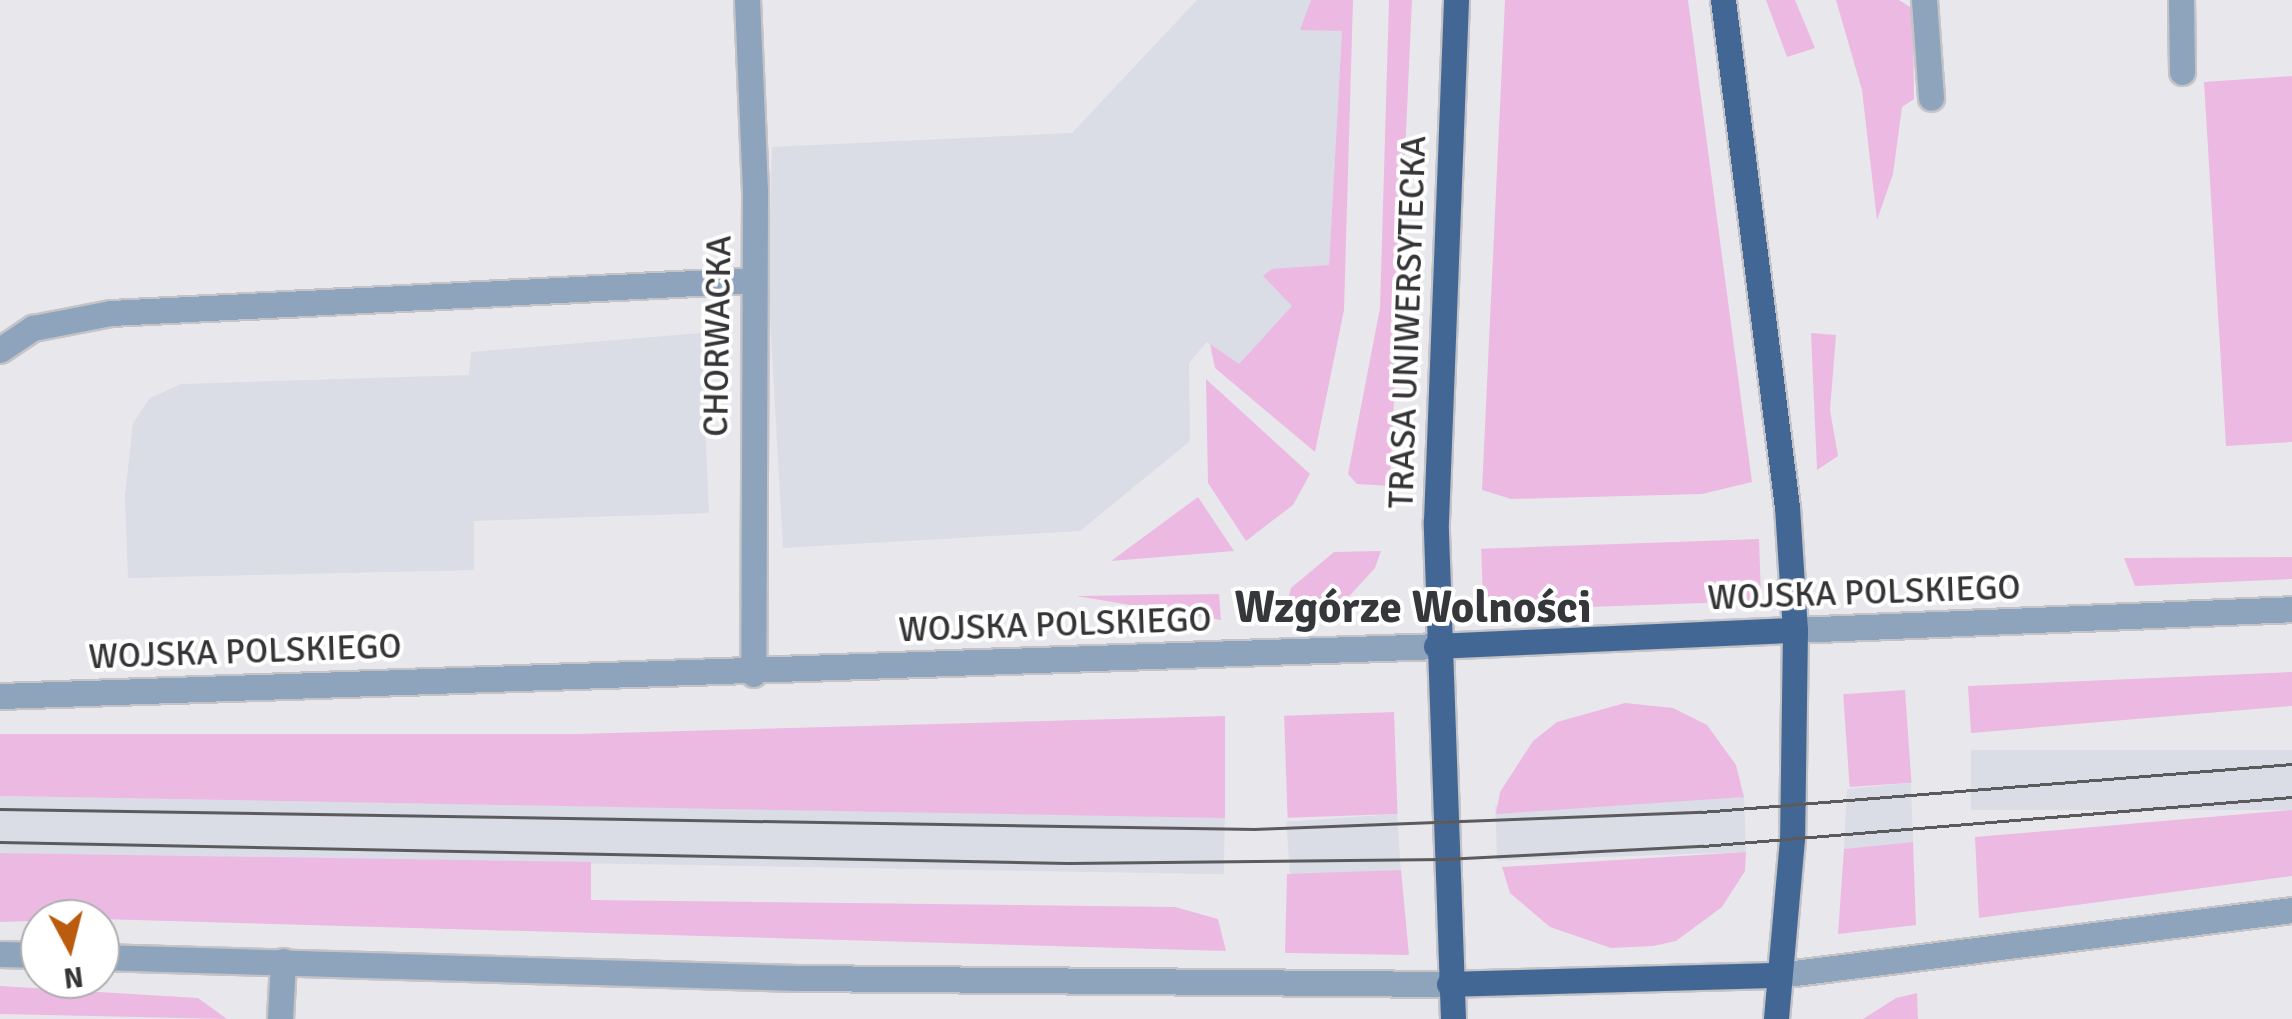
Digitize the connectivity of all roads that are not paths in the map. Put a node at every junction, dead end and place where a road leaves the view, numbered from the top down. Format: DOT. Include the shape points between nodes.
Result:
graph roads {
  1 [pos="747,0"];
  2 [pos="1456,0"];
  3 [pos="1723,0"];
  4 [pos="1924,0"];
  5 [pos="2181,0"];
  6 [pos="2182,72"];
  7 [pos="1931,98"];
  8 [pos="754,280"];
  9 [pos="0,350"];
  10 [pos="2292,609"];
  11 [pos="1795,630"];
  12 [pos="1436,646"];
  13 [pos="753,674"];
  14 [pos="0,696"];
  15 [pos="2292,910"];
  16 [pos="120,957"];
  17 [pos="283,961"];
  18 [pos="1780,975"];
  19 [pos="1449,984"];
  20 [pos="280,1019"];
  21 [pos="1453,1019"];
  22 [pos="1776,1019"];
  1 -- 8 [label="street, CHORWACKA"];
  2 -- 12 [label="main road, TRASA UNIWERSYTECKA"];
  3 -- 11 [label="main road" via="1786,507"];
  4 -- 7 [label="street"];
  5 -- 6 [label="street"];
  8 -- 9 [label="street" via="112,313 32,328"];
  8 -- 13 [label="street, CHORWACKA"];
  10 -- 11 [label="street, WOJSKA POLSKIEGO"];
  11 -- 12 [label="main road, WOJSKA POLSKIEGO"];
  11 -- 18 [label="main road" via="1792,839"];
  12 -- 13 [label="street, WOJSKA POLSKIEGO"];
  12 -- 19 [label="main road, TRASA UNIWERSYTECKA"];
  13 -- 14 [label="street, WOJSKA POLSKIEGO"];
  15 -- 18 [label="street"];
  16 -- 17 [label="street"];
  17 -- 19 [label="street" via="797,978"];
  17 -- 20 [label="street"];
  18 -- 19 [label="main road"];
  18 -- 22 [label="main road"];
  19 -- 21 [label="main road"];
}
